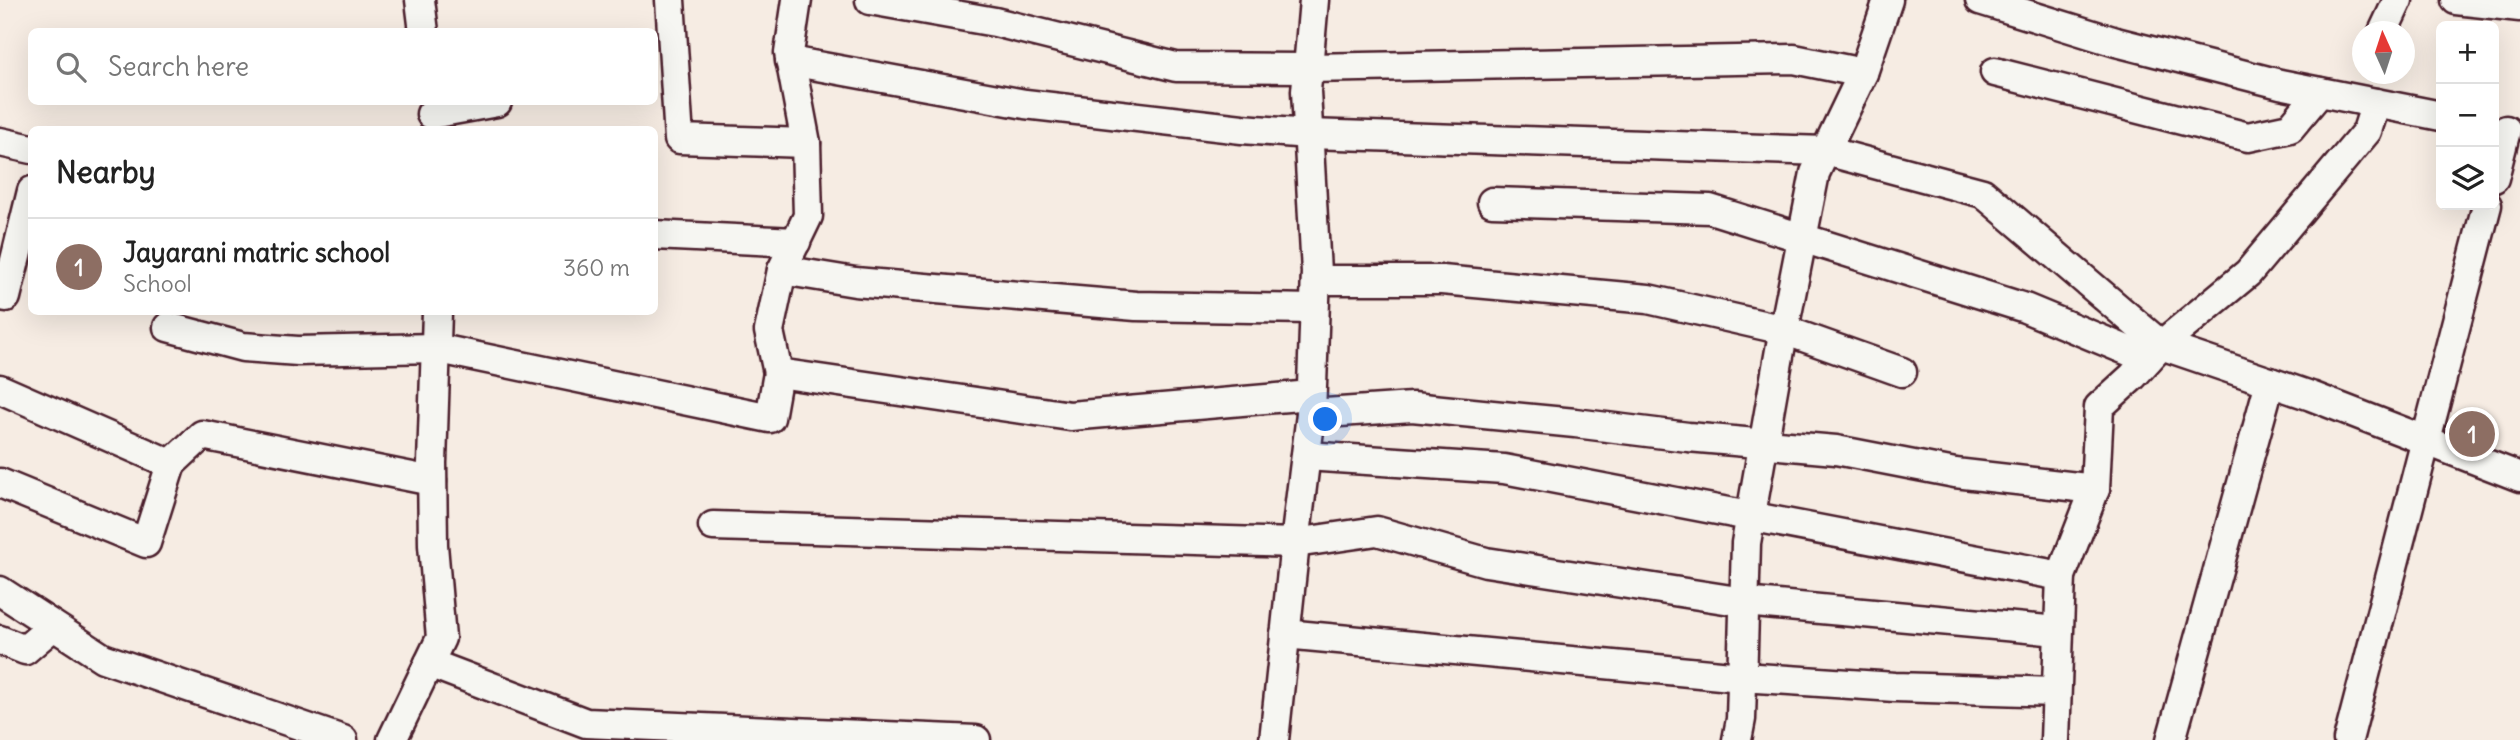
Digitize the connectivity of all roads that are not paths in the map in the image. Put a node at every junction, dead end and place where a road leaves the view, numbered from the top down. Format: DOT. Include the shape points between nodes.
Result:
graph roads {
  1 [pos="420,0"];
  2 [pos="670,0"];
  3 [pos="797,0"];
  4 [pos="870,0"];
  5 [pos="1314,0"];
  6 [pos="1888,0"];
  7 [pos="1980,0"];
  8 [pos="2398,0"];
  9 [pos="2456,0"];
  10 [pos="2520,7"];
  11 [pos="2388,21"];
  12 [pos="424,28"];
  13 [pos="790,61"];
  14 [pos="1308,68"];
  15 [pos="1995,72"];
  16 [pos="1863,73"];
  17 [pos="2320,92"];
  18 [pos="2364,92"];
  19 [pos="482,105"];
  20 [pos="2436,114"];
  21 [pos="431,115"];
  22 [pos="2507,130"];
  23 [pos="1309,134"];
  24 [pos="0,142"];
  25 [pos="806,143"];
  26 [pos="28,148"];
  27 [pos="1826,151"];
  28 [pos="2499,160"];
  29 [pos="1492,202"];
  30 [pos="28,207"];
  31 [pos="2486,210"];
  32 [pos="658,235"];
  33 [pos="1802,238"];
  34 [pos="796,242"];
  35 [pos="782,270"];
  36 [pos="1315,280"];
  37 [pos="6,297"];
  38 [pos="1314,309"];
  39 [pos="437,315"];
  40 [pos="168,327"];
  41 [pos="1784,330"];
  42 [pos="435,348"];
  43 [pos="2155,352"];
  44 [pos="1902,372"];
  45 [pos="778,373"];
  46 [pos="2270,382"];
  47 [pos="0,389"];
  48 [pos="1311,405"];
  49 [pos="2428,440"];
  50 [pos="1764,444"];
  51 [pos="1306,456"];
  52 [pos="171,464"];
  53 [pos="2520,476"];
  54 [pos="432,481"];
  55 [pos="0,483"];
  56 [pos="2095,489"];
  57 [pos="1751,516"];
  58 [pos="713,526"];
  59 [pos="1295,543"];
  60 [pos="2061,576"];
  61 [pos="0,591"];
  62 [pos="1744,602"];
  63 [pos="52,626"];
  64 [pos="2058,631"];
  65 [pos="1285,634"];
  66 [pos="0,640"];
  67 [pos="429,663"];
  68 [pos="1742,677"];
  69 [pos="2056,692"];
  70 [pos="588,731"];
  71 [pos="343,740"];
  72 [pos="392,740"];
  73 [pos="976,740"];
  74 [pos="1274,740"];
  75 [pos="1737,740"];
  76 [pos="2055,740"];
  77 [pos="2171,740"];
  78 [pos="2348,740"];
  1 -- 12 [label="street"];
  2 -- 25 [label="street" via="679,139"];
  3 -- 13 [label="street"];
  4 -- 14 [label="street" via="995,22 1177,67"];
  5 -- 14 [label="street"];
  6 -- 16 [label="street"];
  7 -- 17 [label="street" via="2116,42"];
  8 -- 11 [label="street"];
  9 -- 10 [label="street"];
  13 -- 23 [label="street" via="1026,104"];
  13 -- 25 [label="street"];
  14 -- 16 [label="street" via="1794,58"];
  14 -- 23 [label="street"];
  15 -- 17 [label="street" via="2248,137 2290,128"];
  16 -- 27 [label="street"];
  17 -- 18 [label="street"];
  18 -- 20 [label="street"];
  18 -- 43 [label="street" via="2367,131 2248,273"];
  19 -- 21 [label="street"];
  22 -- 28 [label="street"];
  23 -- 27 [label="street"];
  23 -- 36 [label="street"];
  24 -- 26 [label="street"];
  25 -- 34 [label="street" via="808,216"];
  27 -- 33 [label="street" via="1815,173"];
  27 -- 43 [label="street" via="1983,193"];
  29 -- 33 [label="street" via="1710,209"];
  30 -- 37 [label="street"];
  31 -- 49 [label="street"];
  32 -- 34 [label="street"];
  33 -- 41 [label="street"];
  33 -- 43 [label="street"];
  34 -- 35 [label="street"];
  35 -- 38 [label="street" via="855,282 1136,306"];
  35 -- 45 [label="street" via="769,331"];
  36 -- 38 [label="street"];
  36 -- 41 [label="street" via="1442,280 1648,299"];
  38 -- 48 [label="street"];
  39 -- 42 [label="street"];
  40 -- 42 [label="street" via="243,347 298,351"];
  41 -- 44 [label="street"];
  41 -- 50 [label="street"];
  42 -- 45 [label="street" via="770,418"];
  42 -- 54 [label="street"];
  43 -- 46 [label="street"];
  43 -- 56 [label="street" via="2099,407"];
  45 -- 48 [label="street" via="1070,416"];
  46 -- 49 [label="street"];
  46 -- 77 [label="street"];
  47 -- 52 [label="street"];
  48 -- 50 [label="street" via="1412,407"];
  48 -- 51 [label="street"];
  49 -- 53 [label="street"];
  49 -- 78 [label="street"];
  50 -- 56 [label="street" via="1836,450 1955,473"];
  50 -- 57 [label="street"];
  51 -- 57 [label="street" via="1504,469"];
  51 -- 59 [label="street"];
  52 -- 54 [label="street" via="202,435"];
  52 -- 55 [label="street" via="146,542"];
  54 -- 67 [label="street" via="441,638"];
  56 -- 60 [label="street"];
  57 -- 60 [label="street"];
  57 -- 62 [label="street"];
  58 -- 59 [label="street"];
  59 -- 62 [label="street" via="1377,531 1486,562"];
  59 -- 65 [label="street"];
  60 -- 64 [label="street"];
  61 -- 63 [label="street"];
  62 -- 64 [label="street"];
  62 -- 68 [label="street"];
  63 -- 66 [label="street" via="25,650"];
  63 -- 71 [label="street" via="103,658"];
  64 -- 69 [label="street"];
  65 -- 68 [label="street"];
  65 -- 74 [label="street"];
  67 -- 70 [label="street"];
  67 -- 72 [label="street"];
  68 -- 69 [label="street"];
  68 -- 75 [label="street"];
  69 -- 76 [label="street"];
  70 -- 73 [label="street"];
}
